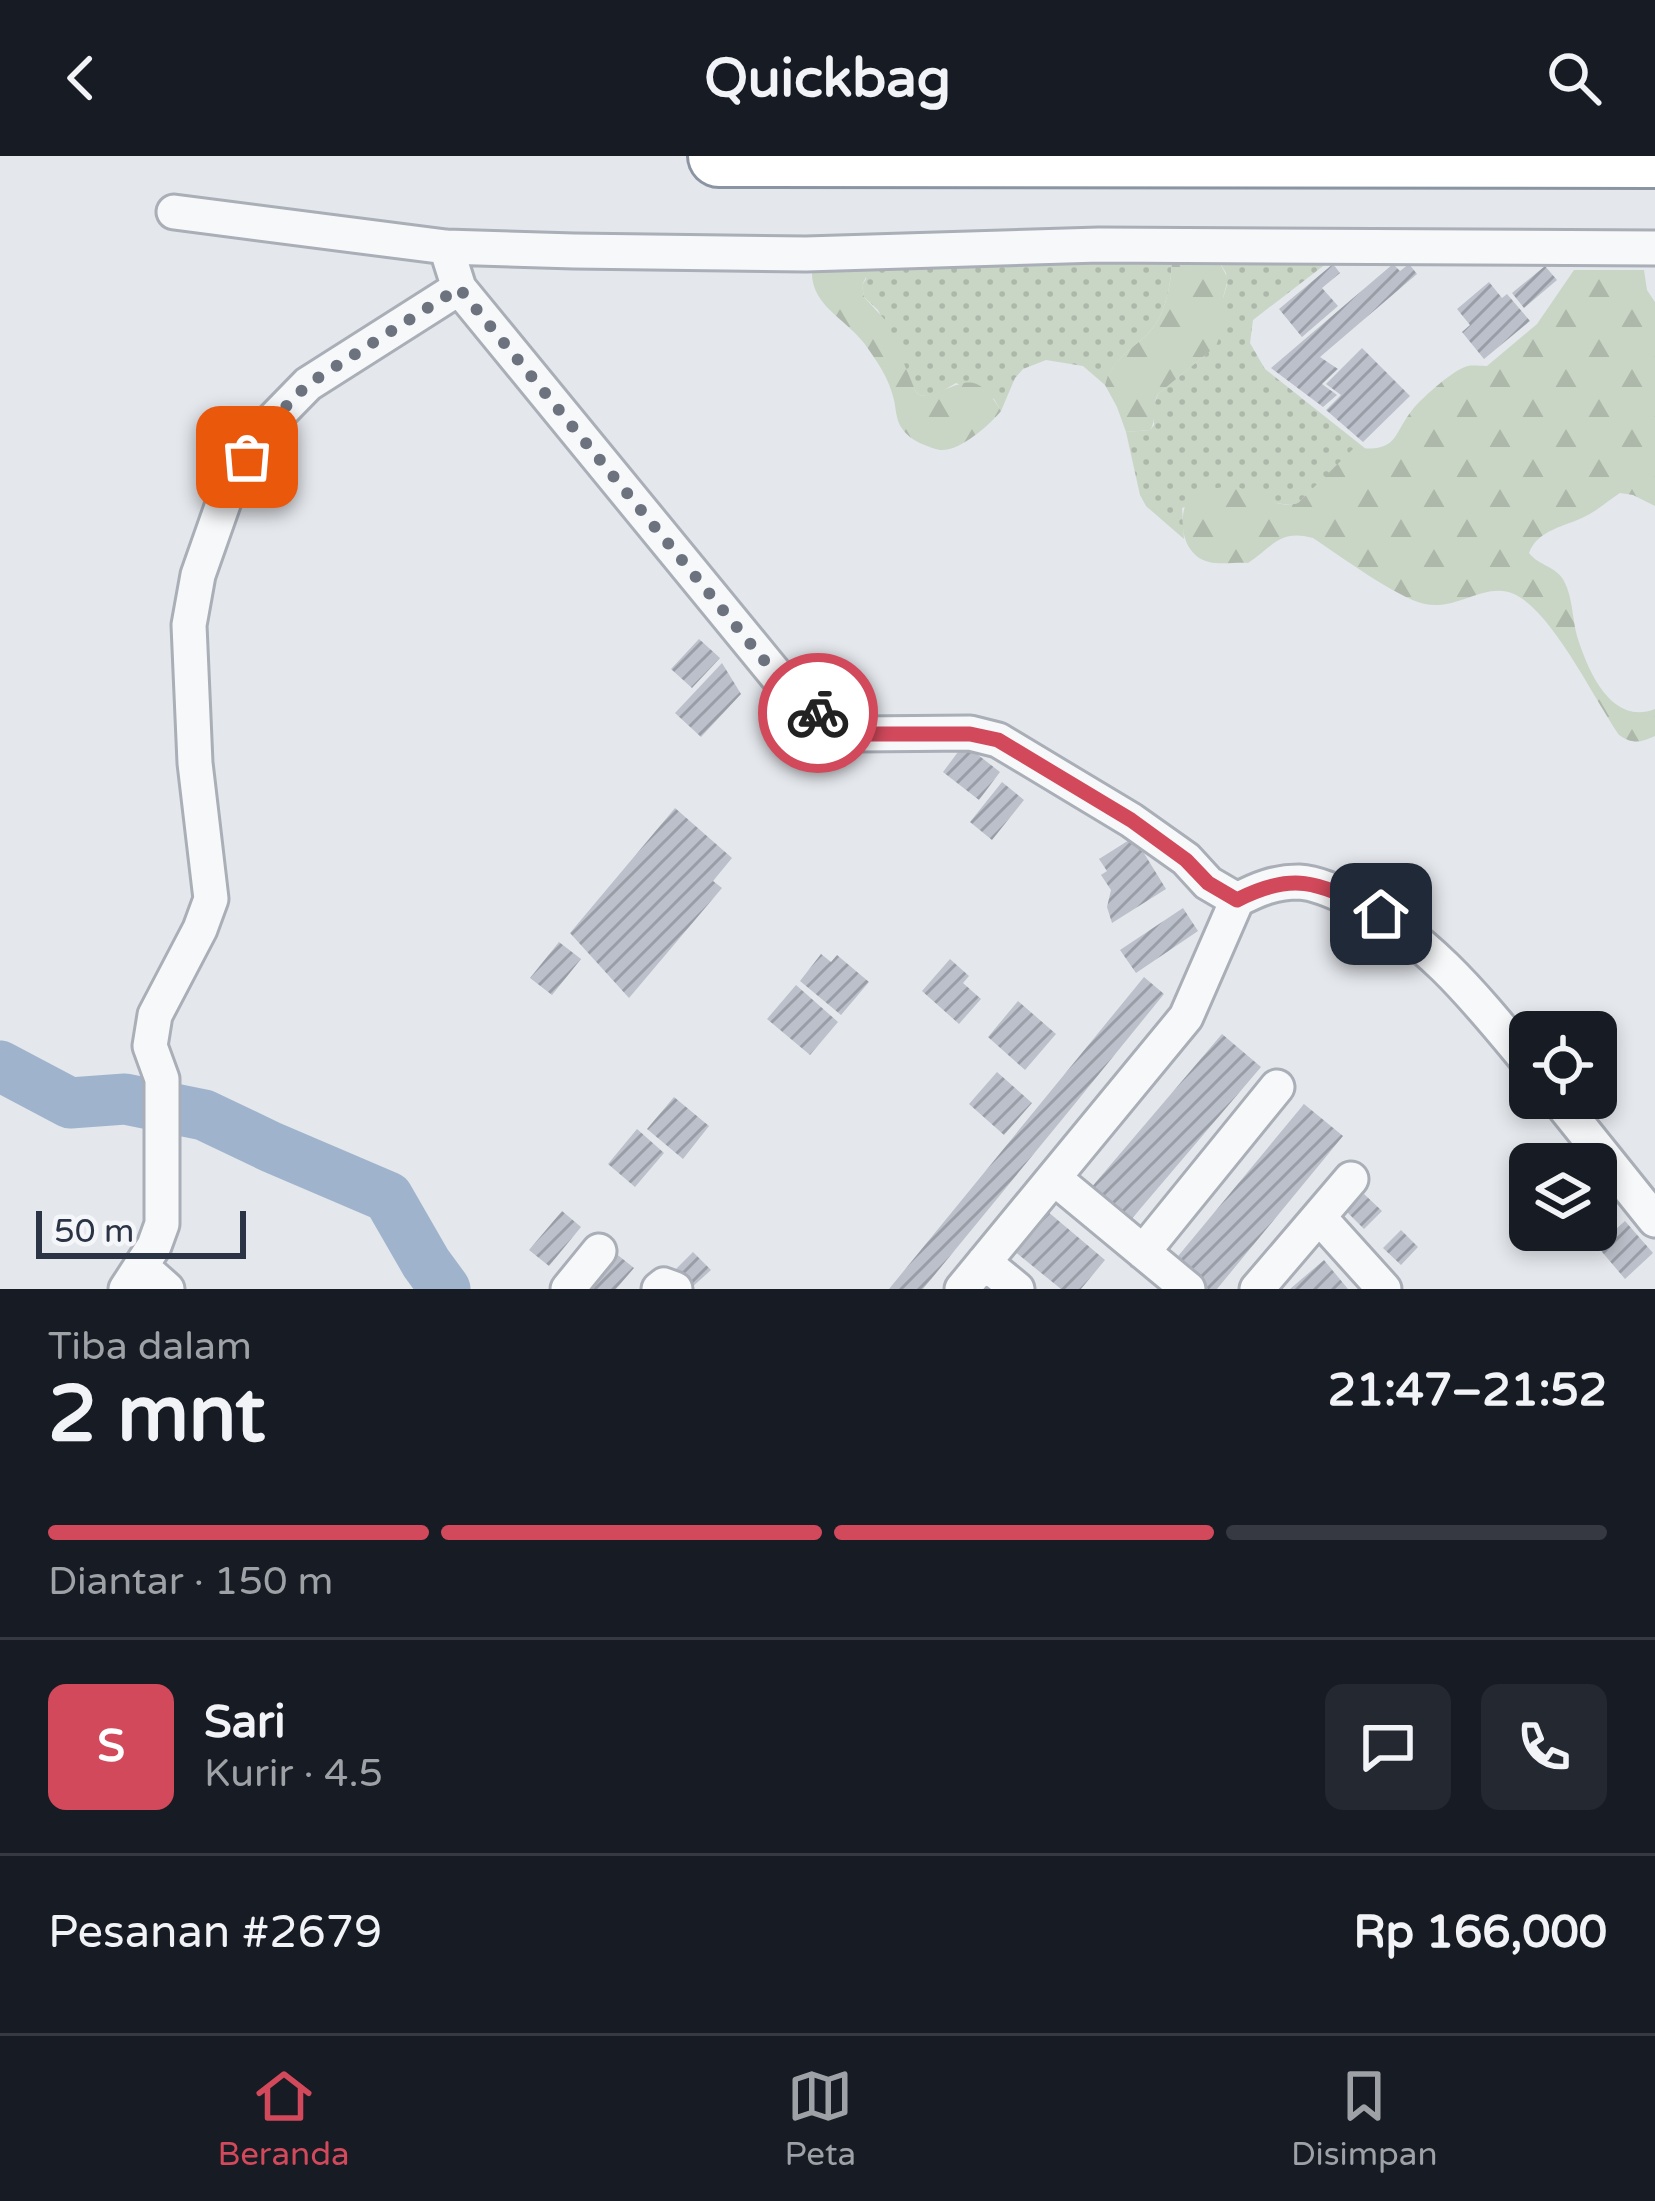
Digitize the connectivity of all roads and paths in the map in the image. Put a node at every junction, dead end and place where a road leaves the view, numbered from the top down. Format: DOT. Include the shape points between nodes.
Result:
graph roads {
  1 [pos="719,156"];
  2 [pos="1655,158"];
  3 [pos="174,212"];
  4 [pos="446,247"];
  5 [pos="1655,248"];
  6 [pos="459,288"];
  7 [pos="1237,900"];
  8 [pos="1509,1040"];
  9 [pos="1277,1087"];
  10 [pos="1574,1119"];
  11 [pos="1054,1178"];
  12 [pos="1351,1180"];
  13 [pos="1319,1217"];
  14 [pos="1655,1220"];
  15 [pos="599,1251"];
  16 [pos="1143,1252"];
  17 [pos="984,1262"];
  18 [pos="133,1278"];
  19 [pos="167,1289"];
  20 [pos="568,1289"];
  21 [pos="659,1289"];
  22 [pos="675,1289"];
  23 [pos="962,1289"];
  24 [pos="1017,1289"];
  25 [pos="1188,1289"];
  26 [pos="1257,1289"];
  27 [pos="1384,1289"];
  1 -- 2 [label="highway"];
  3 -- 4 [label="street"];
  4 -- 5 [label="street" via="806,254 1099,245"];
  4 -- 6 [label="street"];
  6 -- 7 [label="street" via="790,692 859,734 998,740 1131,820"];
  6 -- 18 [label="street" via="308,384 264,429 230,484 198,575 189,625 211,899 155,1016 163,1225"];
  7 -- 8 [label="street" via="1266,885 1304,882 1381,914 1419,942"];
  7 -- 11 [label="street" via="1186,1017"];
  9 -- 16 [label="street"];
  10 -- 14 [label="street"];
  11 -- 16 [label="street"];
  11 -- 17 [label="street"];
  12 -- 13 [label="street"];
  13 -- 26 [label="street"];
  13 -- 27 [label="street"];
  15 -- 20 [label="street"];
  16 -- 25 [label="street"];
  17 -- 23 [label="street"];
  17 -- 24 [label="street"];
  18 -- 19 [label="street"];
  21 -- 22 [label="street"];
}
